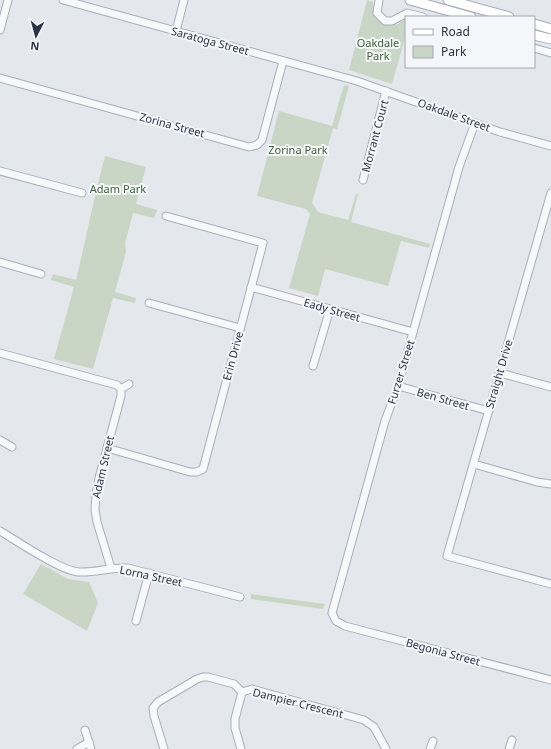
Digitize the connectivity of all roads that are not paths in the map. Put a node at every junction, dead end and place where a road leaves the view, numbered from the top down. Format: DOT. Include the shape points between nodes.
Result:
graph roads {
  1 [pos="8,0"];
  2 [pos="63,0"];
  3 [pos="184,0"];
  4 [pos="379,0"];
  5 [pos="410,0"];
  6 [pos="448,0"];
  7 [pos="418,16"];
  8 [pos="467,16"];
  9 [pos="505,16"];
  10 [pos="535,24"];
  11 [pos="551,29"];
  12 [pos="0,30"];
  13 [pos="176,31"];
  14 [pos="535,34"];
  15 [pos="551,39"];
  16 [pos="535,48"];
  17 [pos="551,53"];
  18 [pos="283,61"];
  19 [pos="0,78"];
  20 [pos="357,81"];
  21 [pos="386,91"];
  22 [pos="475,123"];
  23 [pos="551,146"];
  24 [pos="0,171"];
  25 [pos="363,180"];
  26 [pos="82,193"];
  27 [pos="551,193"];
  28 [pos="166,216"];
  29 [pos="0,262"];
  30 [pos="41,274"];
  31 [pos="251,287"];
  32 [pos="149,303"];
  33 [pos="330,309"];
  34 [pos="240,328"];
  35 [pos="413,332"];
  36 [pos="0,353"];
  37 [pos="313,366"];
  38 [pos="500,373"];
  39 [pos="129,384"];
  40 [pos="398,386"];
  41 [pos="551,387"];
  42 [pos="121,389"];
  43 [pos="489,411"];
  44 [pos="0,440"];
  45 [pos="12,447"];
  46 [pos="107,448"];
  47 [pos="474,464"];
  48 [pos="551,484"];
  49 [pos="0,530"];
  50 [pos="111,568"];
  51 [pos="149,574"];
  52 [pos="551,584"];
  53 [pos="240,597"];
  54 [pos="136,621"];
  55 [pos="336,621"];
  56 [pos="551,680"];
  57 [pos="242,692"];
  58 [pos="85,730"];
  59 [pos="512,740"];
  60 [pos="432,741"];
  61 [pos="90,746"];
  62 [pos="77,749"];
  63 [pos="164,749"];
  64 [pos="241,749"];
  65 [pos="386,749"];
  66 [pos="430,749"];
  67 [pos="509,749"];
  1 -- 12 [label="street"];
  2 -- 13 [label="street, Saratoga Street"];
  3 -- 13 [label="street"];
  4 -- 7 [label="street" via="377,13 385,21 392,21 407,14"];
  5 -- 8 [label="main road"];
  6 -- 9 [label="main road"];
  10 -- 11 [label="main road"];
  13 -- 18 [label="street, Saratoga Street"];
  14 -- 15 [label="main road"];
  16 -- 17 [label="street"];
  18 -- 19 [label="street, Zorina Street" via="262,140 257,145 249,147"];
  18 -- 20 [label="street, Saratoga Street"];
  20 -- 21 [label="street, Oakdale Street"];
  21 -- 22 [label="street, Oakdale Street"];
  21 -- 25 [label="street, Morrant Court"];
  22 -- 23 [label="street, Oakdale Street"];
  22 -- 35 [label="street, Furzer Street" via="459,167"];
  24 -- 26 [label="street"];
  27 -- 38 [label="street, Straight Drive"];
  28 -- 31 [label="street, Erin Drive" via="262,243"];
  29 -- 30 [label="street"];
  31 -- 33 [label="street, Eady Street"];
  31 -- 34 [label="street, Erin Drive"];
  32 -- 34 [label="street"];
  33 -- 35 [label="street, Eady Street"];
  33 -- 37 [label="street"];
  34 -- 46 [label="street, Erin Drive" via="203,469 190,472"];
  35 -- 40 [label="street, Furzer Street"];
  36 -- 42 [label="street" via="117,385"];
  38 -- 41 [label="street"];
  38 -- 43 [label="street, Straight Drive"];
  39 -- 42 [label="street"];
  40 -- 43 [label="street, Ben Street"];
  40 -- 55 [label="street, Furzer Street" via="385,420 334,605 332,613"];
  42 -- 46 [label="street, Adam Street"];
  43 -- 47 [label="street, Straight Drive"];
  44 -- 45 [label="street"];
  46 -- 50 [label="street, Adam Street" via="98,483 95,510"];
  47 -- 48 [label="street"];
  47 -- 52 [label="street, Straight Drive" via="448,556"];
  49 -- 50 [label="street, Lorna Street" via="64,568 77,572"];
  50 -- 51 [label="street, Lorna Street" via="128,568"];
  51 -- 53 [label="street, Lorna Street"];
  51 -- 54 [label="street"];
  55 -- 56 [label="street, Begonia Street" via="345,626"];
  57 -- 63 [label="street, Dampier Crescent" via="234,684 203,677 158,702 154,708 154,716"];
  57 -- 64 [label="street" via="235,718"];
  57 -- 65 [label="street, Dampier Crescent" via="252,689 364,720 374,727"];
  58 -- 61 [label="street"];
  59 -- 67 [label="street"];
  60 -- 66 [label="street"];
  61 -- 62 [label="street"];
}
